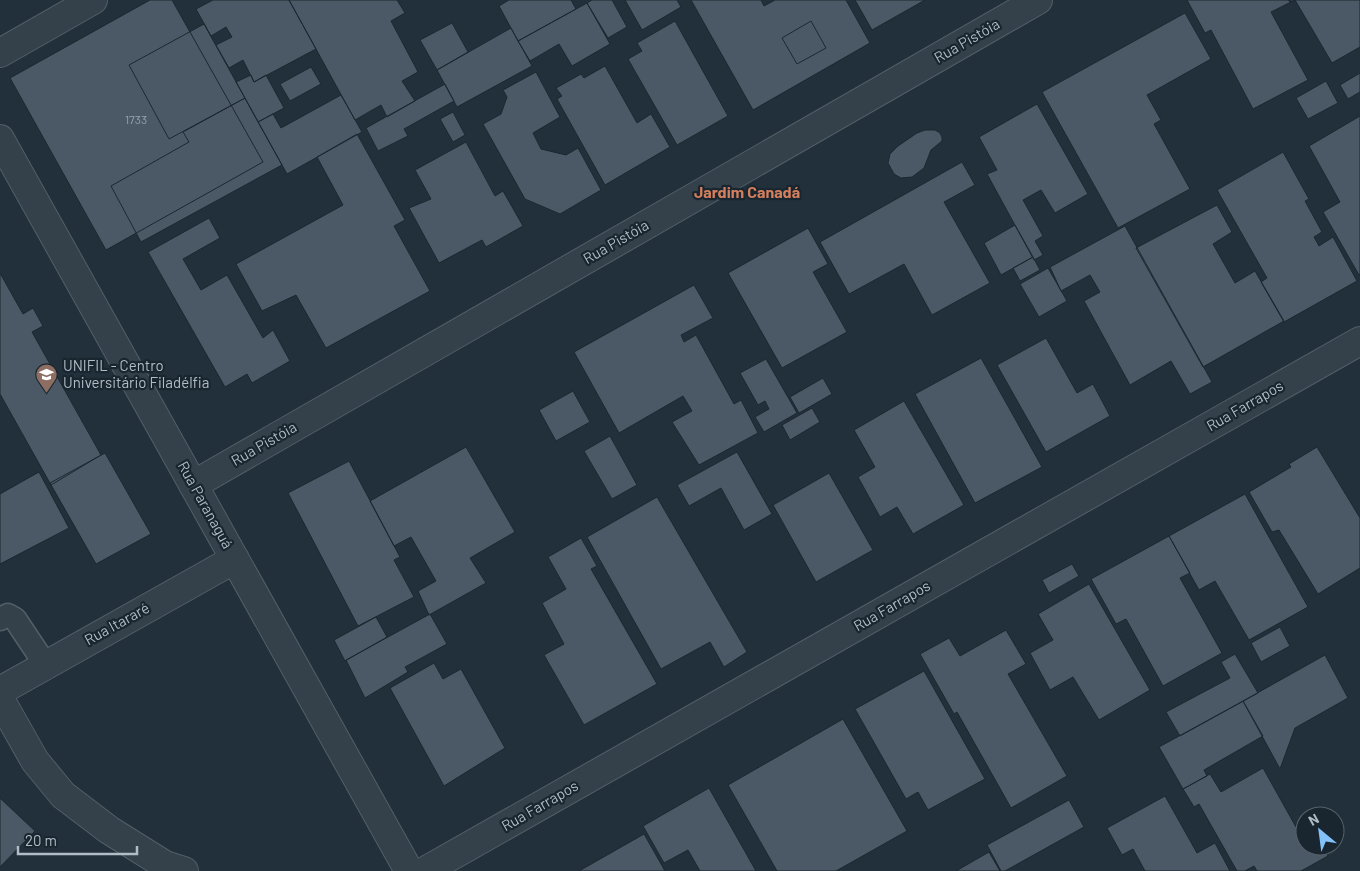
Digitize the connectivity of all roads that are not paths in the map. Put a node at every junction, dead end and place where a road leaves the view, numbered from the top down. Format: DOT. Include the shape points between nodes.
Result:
graph roads {
  1 [pos="93,0"];
  2 [pos="1038,0"];
  3 [pos="0,53"];
  4 [pos="0,139"];
  5 [pos="1360,341"];
  6 [pos="193,485"];
  7 [pos="235,559"];
  8 [pos="0,619"];
  9 [pos="45,664"];
  10 [pos="0,691"];
  11 [pos="0,699"];
  12 [pos="184,871"];
  13 [pos="409,871"];
  14 [pos="425,871"];
  1 -- 3 [label="street"];
  2 -- 6 [label="street, Rua Pistóia"];
  4 -- 6 [label="street, Rua Paranaguá"];
  5 -- 14 [label="street, Rua Farrapos"];
  6 -- 7 [label="street, Rua Paranaguá"];
  7 -- 9 [label="street, Rua Itararé"];
  7 -- 13 [label="street, Rua Paranaguá"];
  8 -- 9 [label="lane" via="8,615 15,619"];
  9 -- 10 [label="street, Rua Itararé"];
  11 -- 12 [label="street" via="35,761 63,795 109,830 165,865"];
}
